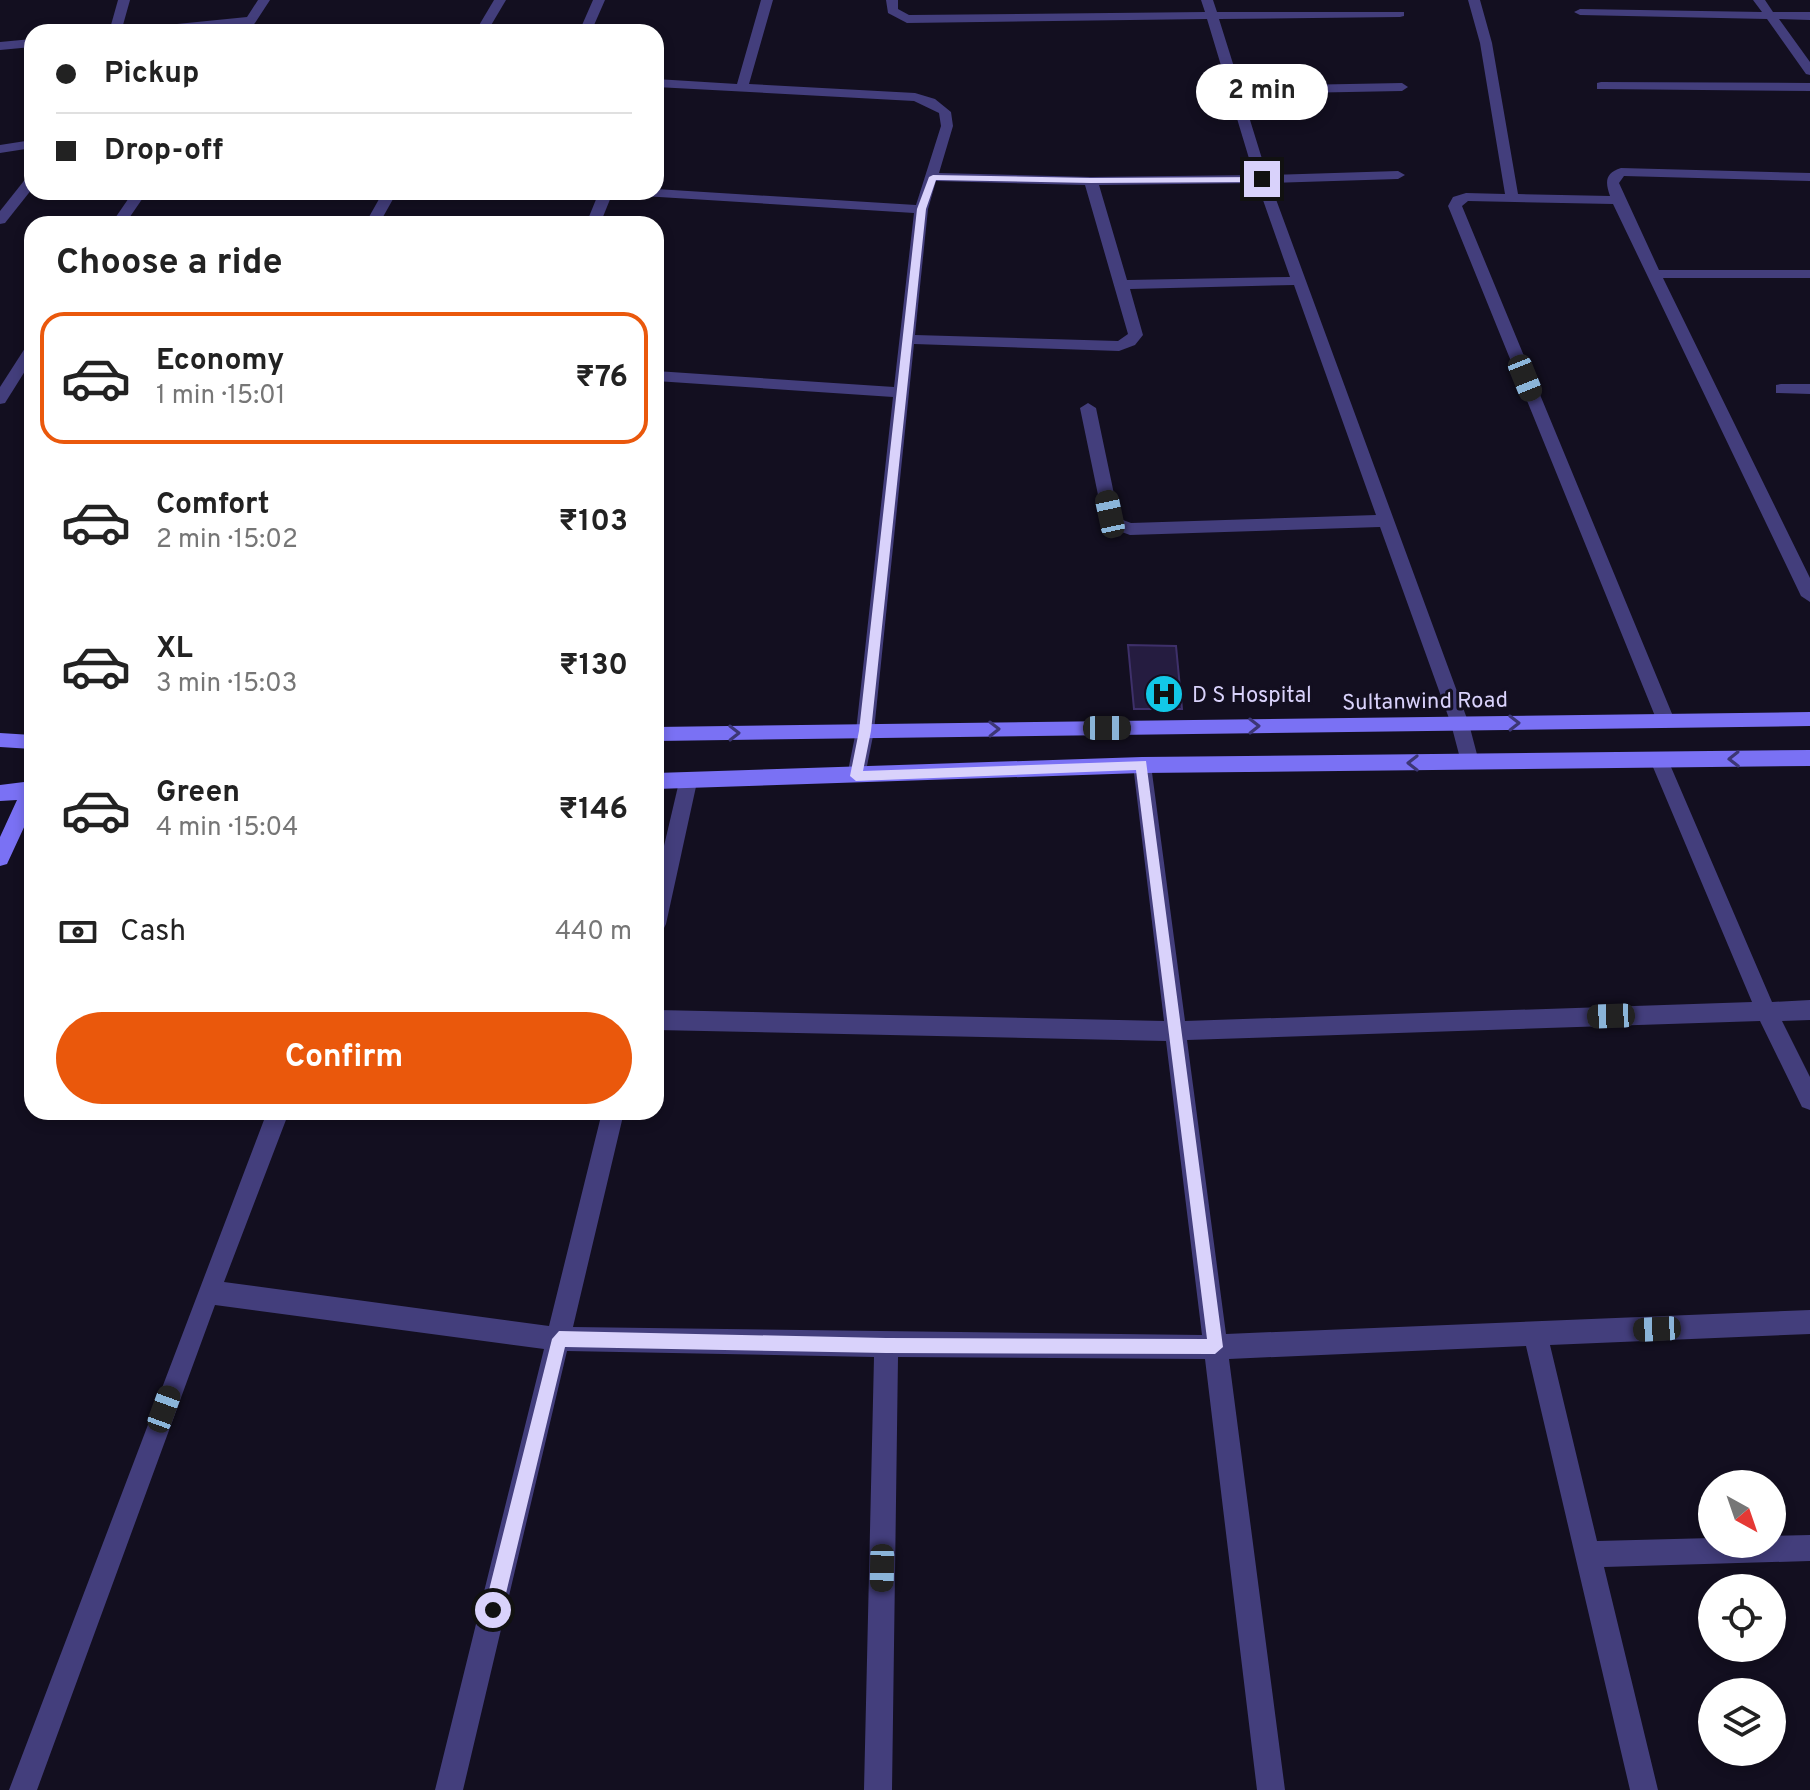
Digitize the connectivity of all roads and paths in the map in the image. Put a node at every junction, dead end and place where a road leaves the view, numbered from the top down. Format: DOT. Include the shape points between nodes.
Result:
graph roads {
  1 [pos="124,0"];
  2 [pos="264,0"];
  3 [pos="500,0"];
  4 [pos="599,0"];
  5 [pos="767,0"];
  6 [pos="892,0"];
  7 [pos="1207,0"];
  8 [pos="1474,0"];
  9 [pos="1759,0"];
  10 [pos="1580,12"];
  11 [pos="1400,14"];
  12 [pos="1212,15"];
  13 [pos="1771,16"];
  14 [pos="1810,16"];
  15 [pos="251,20"];
  16 [pos="117,24"];
  17 [pos="213,24"];
  18 [pos="248,24"];
  19 [pos="486,24"];
  20 [pos="588,24"];
  21 [pos="24,44"];
  22 [pos="0,46"];
  23 [pos="1810,71"];
  24 [pos="664,83"];
  25 [pos="1601,86"];
  26 [pos="742,87"];
  27 [pos="1402,87"];
  28 [pos="1810,87"];
  29 [pos="1234,90"];
  30 [pos="24,145"];
  31 [pos="0,149"];
  32 [pos="1398,175"];
  33 [pos="933,177"];
  34 [pos="1810,177"];
  35 [pos="1262,179"];
  36 [pos="1091,181"];
  37 [pos="24,190"];
  38 [pos="664,193"];
  39 [pos="1512,198"];
  40 [pos="1618,200"];
  41 [pos="921,209"];
  42 [pos="0,220"];
  43 [pos="1654,274"];
  44 [pos="1810,274"];
  45 [pos="1299,281"];
  46 [pos="1120,285"];
  47 [pos="907,339"];
  48 [pos="24,361"];
  49 [pos="664,377"];
  50 [pos="1781,389"];
  51 [pos="1810,389"];
  52 [pos="901,392"];
  53 [pos="0,399"];
  54 [pos="1088,408"];
  55 [pos="1386,521"];
  56 [pos="1810,596"];
  57 [pos="1810,719"];
  58 [pos="1666,721"];
  59 [pos="1460,724"];
  60 [pos="865,731"];
  61 [pos="664,734"];
  62 [pos="0,740"];
  63 [pos="24,742"];
  64 [pos="1810,758"];
  65 [pos="1659,760"];
  66 [pos="1470,762"];
  67 [pos="1142,765"];
  68 [pos="856,776"];
  69 [pos="664,781"];
  70 [pos="688,782"];
  71 [pos="24,792"];
  72 [pos="0,793"];
  73 [pos="24,808"];
  74 [pos="0,858"];
  75 [pos="664,888"];
  76 [pos="1810,1010"];
  77 [pos="1766,1011"];
  78 [pos="664,1020"];
  79 [pos="1175,1031"];
  80 [pos="1810,1100"];
  81 [pos="275,1120"];
  82 [pos="611,1120"];
  83 [pos="208,1292"];
  84 [pos="1810,1322"];
  85 [pos="1535,1335"];
  86 [pos="559,1339"];
  87 [pos="886,1345"];
  88 [pos="1215,1347"];
  89 [pos="1810,1548"];
  90 [pos="1588,1554"];
  91 [pos="23,1790"];
  92 [pos="449,1790"];
  93 [pos="878,1790"];
  94 [pos="1271,1790"];
  95 [pos="1644,1790"];
  1 -- 16 [label="street"];
  2 -- 15 [label="street"];
  3 -- 19 [label="street"];
  4 -- 20 [label="street"];
  5 -- 26 [label="street"];
  6 -- 12 [label="street" via="892,11 907,19"];
  7 -- 12 [label="street"];
  8 -- 39 [label="street"];
  9 -- 13 [label="street"];
  10 -- 13 [label="street"];
  11 -- 12 [label="street"];
  12 -- 29 [label="street"];
  13 -- 14 [label="street"];
  13 -- 23 [label="street"];
  15 -- 17 [label="street"];
  15 -- 18 [label="street"];
  21 -- 22 [label="street"];
  24 -- 26 [label="street"];
  25 -- 28 [label="street"];
  26 -- 33 [label="street" via="931,102 945,112 947,126"];
  27 -- 29 [label="street"];
  29 -- 35 [label="street"];
  30 -- 31 [label="street"];
  32 -- 35 [label="street"];
  33 -- 36 [label="street"];
  33 -- 41 [label="street"];
  34 -- 40 [label="street" via="1621,172 1612,183"];
  35 -- 36 [label="street"];
  35 -- 45 [label="street"];
  36 -- 46 [label="street"];
  37 -- 42 [label="street"];
  38 -- 41 [label="street"];
  39 -- 40 [label="street"];
  39 -- 58 [label="street" via="1466,197 1455,206"];
  40 -- 43 [label="street"];
  41 -- 47 [label="street"];
  43 -- 44 [label="street"];
  43 -- 56 [label="street"];
  45 -- 46 [label="street"];
  45 -- 55 [label="street"];
  46 -- 47 [label="street" via="1136,335 1119,346"];
  47 -- 52 [label="street"];
  48 -- 53 [label="street"];
  49 -- 52 [label="street"];
  50 -- 51 [label="street"];
  52 -- 60 [label="street"];
  54 -- 55 [label="street" via="1110,514 1130,529"];
  55 -- 59 [label="street"];
  57 -- 58 [label="main road, Sultanwind Road"];
  59 -- 58 [label="main road, Sultanwind Road, one-way"];
  60 -- 59 [label="main road, Sultanwind Road, one-way"];
  59 -- 66 [label="street"];
  61 -- 60 [label="main road, Sultanwind Road, one-way"];
  60 -- 68 [label="street"];
  62 -- 63 [label="main road"];
  64 -- 65 [label="main road, one-way"];
  65 -- 66 [label="main road"];
  65 -- 77 [label="street"];
  66 -- 67 [label="main road, one-way"];
  67 -- 68 [label="main road"];
  67 -- 79 [label="street"];
  68 -- 70 [label="main road"];
  69 -- 70 [label="main road"];
  70 -- 75 [label="street"];
  71 -- 72 [label="main road"];
  73 -- 74 [label="main road"];
  76 -- 77 [label="street"];
  77 -- 79 [label="street"];
  77 -- 80 [label="street"];
  78 -- 79 [label="street"];
  79 -- 88 [label="street"];
  81 -- 83 [label="street"];
  82 -- 86 [label="street"];
  83 -- 86 [label="street"];
  83 -- 91 [label="street"];
  84 -- 85 [label="street"];
  85 -- 88 [label="street"];
  85 -- 90 [label="street"];
  86 -- 87 [label="street"];
  86 -- 92 [label="street"];
  87 -- 88 [label="street"];
  87 -- 93 [label="street"];
  88 -- 94 [label="street"];
  89 -- 90 [label="street"];
  90 -- 95 [label="street"];
}
